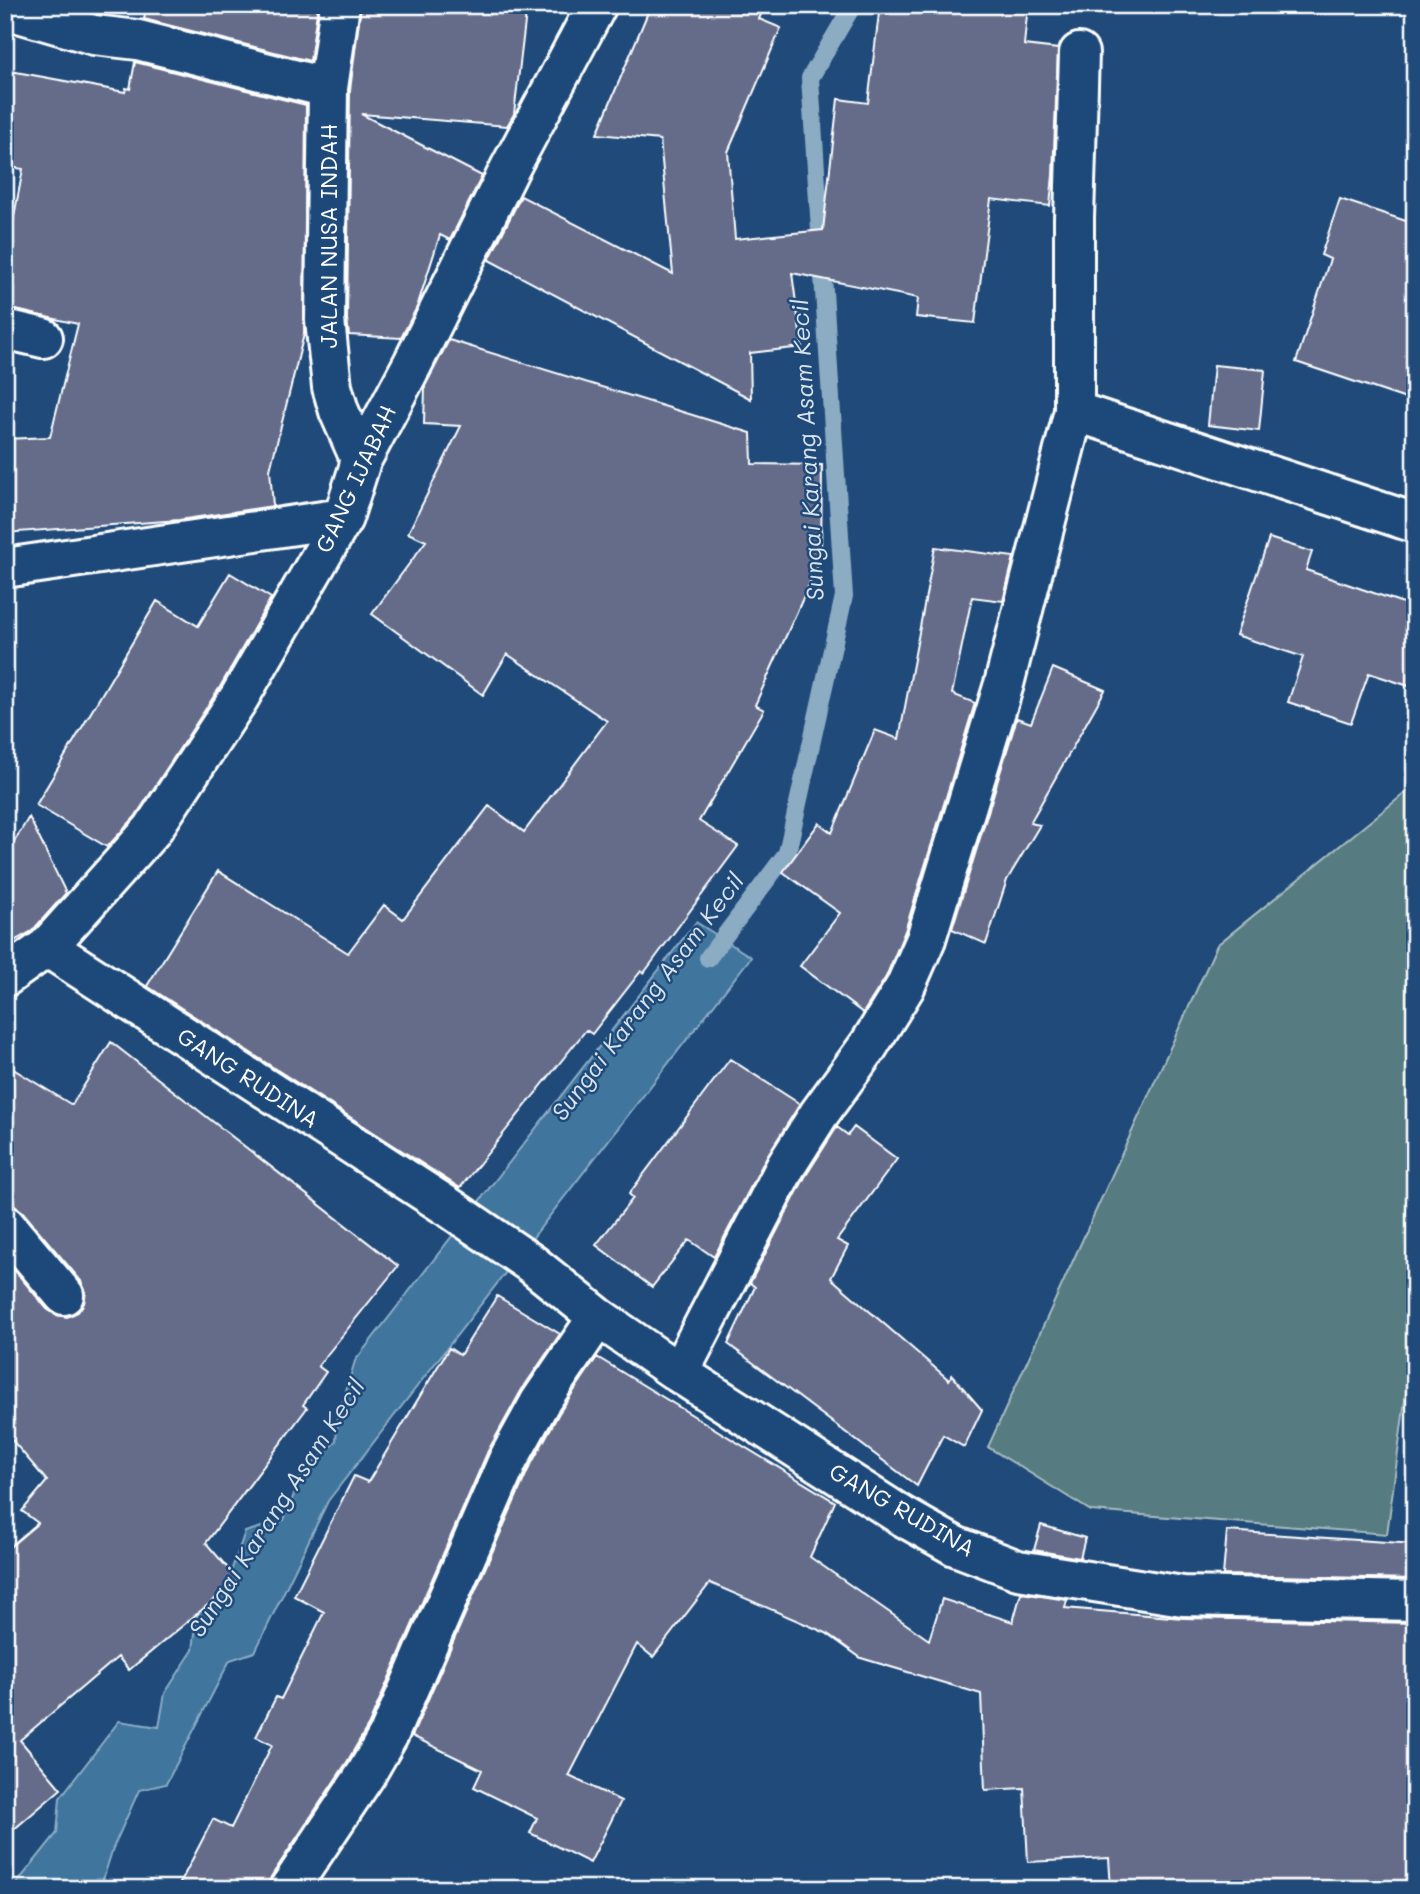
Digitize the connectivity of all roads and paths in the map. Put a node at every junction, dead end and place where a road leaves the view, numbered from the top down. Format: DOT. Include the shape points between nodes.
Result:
graph roads {
  1 [pos="340,5"];
  2 [pos="597,5"];
  3 [pos="5,9"];
  4 [pos="1079,53"];
  5 [pos="328,88"];
  6 [pos="5,329"];
  7 [pos="43,338"];
  8 [pos="1074,411"];
  9 [pos="361,461"];
  10 [pos="343,518"];
  11 [pos="1415,523"];
  12 [pos="5,568"];
  13 [pos="47,947"];
  14 [pos="5,977"];
  15 [pos="5,1225"];
  16 [pos="64,1295"];
  17 [pos="598,1317"];
  18 [pos="679,1373"];
  19 [pos="1415,1601"];
  20 [pos="289,1889"];
  1 -- 5 [label="street, JALAN NUSA INDAH"];
  2 -- 9 [label="street, GANG IJABAH"];
  3 -- 5 [label="street" via="94,35 138,40"];
  4 -- 8 [label="street"];
  5 -- 9 [label="street, JALAN NUSA INDAH" via="328,353 339,411"];
  6 -- 7 [label="street"];
  8 -- 11 [label="street"];
  8 -- 18 [label="street" via="1004,684 926,939 898,999 786,1166"];
  9 -- 10 [label="street, GANG IJABAH"];
  10 -- 12 [label="street"];
  10 -- 13 [label="street, GANG IJABAH" via="239,698 152,830"];
  13 -- 14 [label="street, GANG IJABAH"];
  13 -- 17 [label="street, GANG RUDINA" via="450,1208 532,1264"];
  15 -- 16 [label="street"];
  17 -- 18 [label="street, GANG RUDINA"];
  17 -- 20 [label="street" via="508,1460 389,1734"];
  18 -- 19 [label="street, GANG RUDINA" via="902,1516 955,1546 1018,1570 1183,1596"];
}
